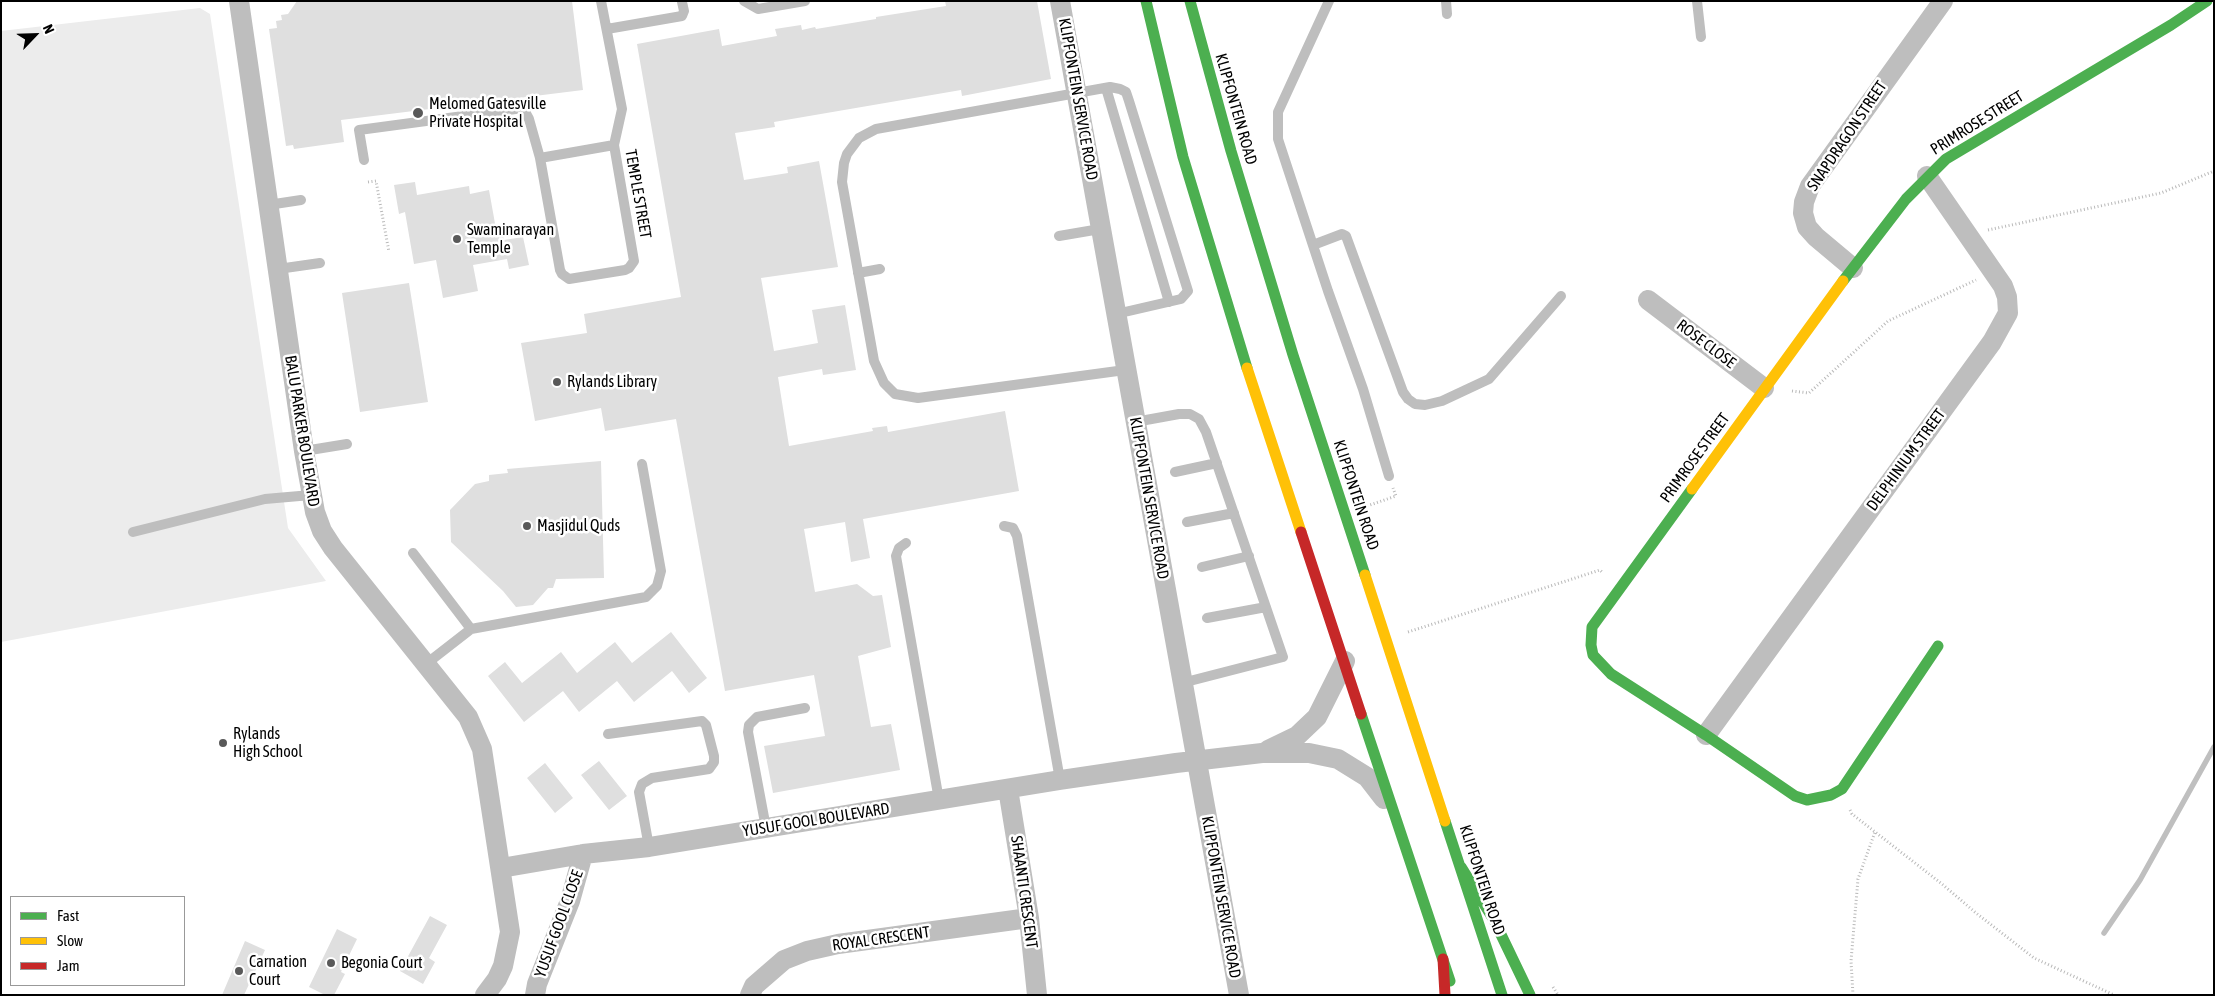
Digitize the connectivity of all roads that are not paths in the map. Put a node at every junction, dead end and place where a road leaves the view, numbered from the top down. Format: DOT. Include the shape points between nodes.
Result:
graph roads {
  1 [pos="239,1"];
  2 [pos="601,1"];
  3 [pos="744,1"];
  4 [pos="805,1"];
  5 [pos="1060,1"];
  6 [pos="1146,1"];
  7 [pos="1190,1"];
  8 [pos="1329,1"];
  9 [pos="1446,1"];
  10 [pos="1697,1"];
  11 [pos="1943,1"];
  12 [pos="2207,1"];
  13 [pos="682,2"];
  14 [pos="1447,14"];
  15 [pos="607,29"];
  16 [pos="1701,37"];
  17 [pos="1106,88"];
  18 [pos="1076,93"];
  19 [pos="614,145"];
  20 [pos="540,158"];
  21 [pos="364,160"];
  22 [pos="1927,176"];
  23 [pos="301,200"];
  24 [pos="268,205"];
  25 [pos="1100,229"];
  26 [pos="1059,236"];
  27 [pos="1313,246"];
  28 [pos="320,263"];
  29 [pos="1853,268"];
  30 [pos="278,269"];
  31 [pos="880,269"];
  32 [pos="858,273"];
  33 [pos="1561,296"];
  34 [pos="1648,300"];
  35 [pos="1169,302"];
  36 [pos="1116,314"];
  37 [pos="1125,370"];
  38 [pos="1764,388"];
  39 [pos="1135,422"];
  40 [pos="347,444"];
  41 [pos="304,451"];
  42 [pos="1217,463"];
  43 [pos="642,464"];
  44 [pos="1175,472"];
  45 [pos="1390,476"];
  46 [pos="311,495"];
  47 [pos="1234,513"];
  48 [pos="1187,522"];
  49 [pos="1004,526"];
  50 [pos="133,532"];
  51 [pos="906,543"];
  52 [pos="412,553"];
  53 [pos="1249,556"];
  54 [pos="1202,567"];
  55 [pos="1266,607"];
  56 [pos="1207,618"];
  57 [pos="471,629"];
  58 [pos="1938,646"];
  59 [pos="1345,661"];
  60 [pos="426,664"];
  61 [pos="1182,683"];
  62 [pos="805,708"];
  63 [pos="608,734"];
  64 [pos="1706,735"];
  65 [pos="1262,753"];
  66 [pos="1197,760"];
  67 [pos="1060,780"];
  68 [pos="1008,788"];
  69 [pos="939,800"];
  70 [pos="1399,822"];
  71 [pos="766,828"];
  72 [pos="649,847"];
  73 [pos="583,854"];
  74 [pos="1461,867"];
  75 [pos="502,868"];
  76 [pos="1028,918"];
  77 [pos="1442,959"];
  78 [pos="485,995"];
  79 [pos="535,995"];
  80 [pos="750,995"];
  81 [pos="1037,995"];
  82 [pos="1239,995"];
  83 [pos="1445,995"];
  84 [pos="1454,995"];
  85 [pos="1502,995"];
  86 [pos="1530,995"];
  1 -- 24 [label="street, BALU PARKER BOULEVARD"];
  2 -- 15 [label="lane, TEMPLE STREET"];
  3 -- 4 [label="lane" via="758,9"];
  5 -- 18 [label="street, KLIPFONTEIN SERVICE ROAD"];
  6 -- 59 [label="main road" via="1183,157 1231,318"];
  7 -- 74 [label="main road, KLIPFONTEIN ROAD" via="1231,151 1293,355"];
  8 -- 27 [label="lane" via="1278,112 1277,124 1278,139"];
  9 -- 14 [label="lane"];
  10 -- 16 [label="lane"];
  11 -- 29 [label="street, SNAPDRAGON STREET" via="1810,186 1804,202 1807,227"];
  12 -- 22 [label="main road, PRIMROSE STREET" via="1946,159"];
  13 -- 15 [label="lane" via="682,16"];
  15 -- 19 [label="lane, TEMPLE STREET" via="622,109"];
  17 -- 18 [label="lane"];
  17 -- 35 [label="lane"];
  17 -- 35 [label="lane" via="1120,88 1126,92 1188,291 1181,299"];
  18 -- 25 [label="street, KLIPFONTEIN SERVICE ROAD"];
  18 -- 32 [label="lane" via="886,126 859,138 844,163 842,182"];
  19 -- 20 [label="lane"];
  19 -- 20 [label="lane, TEMPLE STREET" via="634,257 632,265 625,270 573,279 562,274"];
  20 -- 21 [label="lane" via="523,108 359,130"];
  22 -- 29 [label="main road, PRIMROSE STREET"];
  22 -- 64 [label="street, DELPHINIUM STREET" via="1994,272 2005,292 2008,313 1992,342"];
  23 -- 24 [label="lane"];
  24 -- 30 [label="street, BALU PARKER BOULEVARD"];
  25 -- 26 [label="lane"];
  25 -- 36 [label="street, KLIPFONTEIN SERVICE ROAD"];
  27 -- 33 [label="lane" via="1342,234 1346,236 1403,392 1415,404 1442,401 1489,379"];
  27 -- 45 [label="lane"];
  28 -- 30 [label="lane"];
  29 -- 38 [label="main road, PRIMROSE STREET"];
  30 -- 41 [label="street, BALU PARKER BOULEVARD"];
  31 -- 32 [label="lane"];
  32 -- 37 [label="lane" via="874,361 884,383 895,394 918,398"];
  34 -- 38 [label="street, ROSE CLOSE"];
  35 -- 36 [label="lane"];
  36 -- 37 [label="street, KLIPFONTEIN SERVICE ROAD"];
  37 -- 39 [label="street, KLIPFONTEIN SERVICE ROAD"];
  38 -- 64 [label="main road, PRIMROSE STREET" via="1724,448 1592,627 1593,655 1611,674"];
  39 -- 42 [label="lane" via="1179,414 1199,418"];
  39 -- 61 [label="street, KLIPFONTEIN SERVICE ROAD"];
  40 -- 41 [label="lane"];
  41 -- 46 [label="street, BALU PARKER BOULEVARD"];
  42 -- 44 [label="lane"];
  42 -- 47 [label="lane"];
  43 -- 57 [label="lane" via="661,571 652,593 639,599"];
  46 -- 50 [label="lane" via="265,498"];
  46 -- 60 [label="street, BALU PARKER BOULEVARD" via="322,531 333,548"];
  47 -- 48 [label="lane"];
  47 -- 53 [label="lane"];
  49 -- 67 [label="lane" via="1013,528 1017,536"];
  51 -- 69 [label="lane" via="896,556"];
  52 -- 57 [label="lane"];
  53 -- 54 [label="lane"];
  53 -- 55 [label="lane"];
  55 -- 56 [label="lane"];
  55 -- 61 [label="lane" via="1283,657"];
  57 -- 60 [label="lane"];
  58 -- 64 [label="main road, PRIMROSE STREET" via="1842,789 1819,798 1807,800 1795,796"];
  59 -- 65 [label="street, YUSUF GOOL BOULEVARD" via="1318,717 1296,736"];
  59 -- 70 [label="main road"];
  60 -- 75 [label="street, BALU PARKER BOULEVARD" via="476,732 482,749"];
  61 -- 66 [label="street, KLIPFONTEIN SERVICE ROAD"];
  62 -- 71 [label="lane" via="757,716 749,725"];
  63 -- 72 [label="lane" via="702,721 706,725 714,756 709,769 652,778 642,784 639,792"];
  65 -- 66 [label="street, YUSUF GOOL BOULEVARD"];
  65 -- 70 [label="street, YUSUF GOOL BOULEVARD" via="1309,753 1338,759 1367,777"];
  66 -- 67 [label="street, YUSUF GOOL BOULEVARD"];
  66 -- 82 [label="street, KLIPFONTEIN SERVICE ROAD"];
  67 -- 68 [label="street, YUSUF GOOL BOULEVARD"];
  68 -- 69 [label="street, YUSUF GOOL BOULEVARD"];
  68 -- 76 [label="street, SHAANTI CRESCENT"];
  69 -- 71 [label="street, YUSUF GOOL BOULEVARD"];
  70 -- 77 [label="main road"];
  71 -- 72 [label="street, YUSUF GOOL BOULEVARD"];
  72 -- 73 [label="street, YUSUF GOOL BOULEVARD"];
  73 -- 75 [label="street, YUSUF GOOL BOULEVARD"];
  73 -- 79 [label="street, YUSUF GOOL CLOSE" via="570,901"];
  74 -- 85 [label="main road, KLIPFONTEIN ROAD"];
  74 -- 86 [label="main road" via="1494,920"];
  75 -- 78 [label="street" via="510,932 503,966"];
  76 -- 80 [label="street, ROYAL CRESCENT" via="807,951 784,960 754,986"];
  76 -- 81 [label="street, SHAANTI CRESCENT"];
  77 -- 83 [label="main road"];
  77 -- 84 [label="main road"];
}
